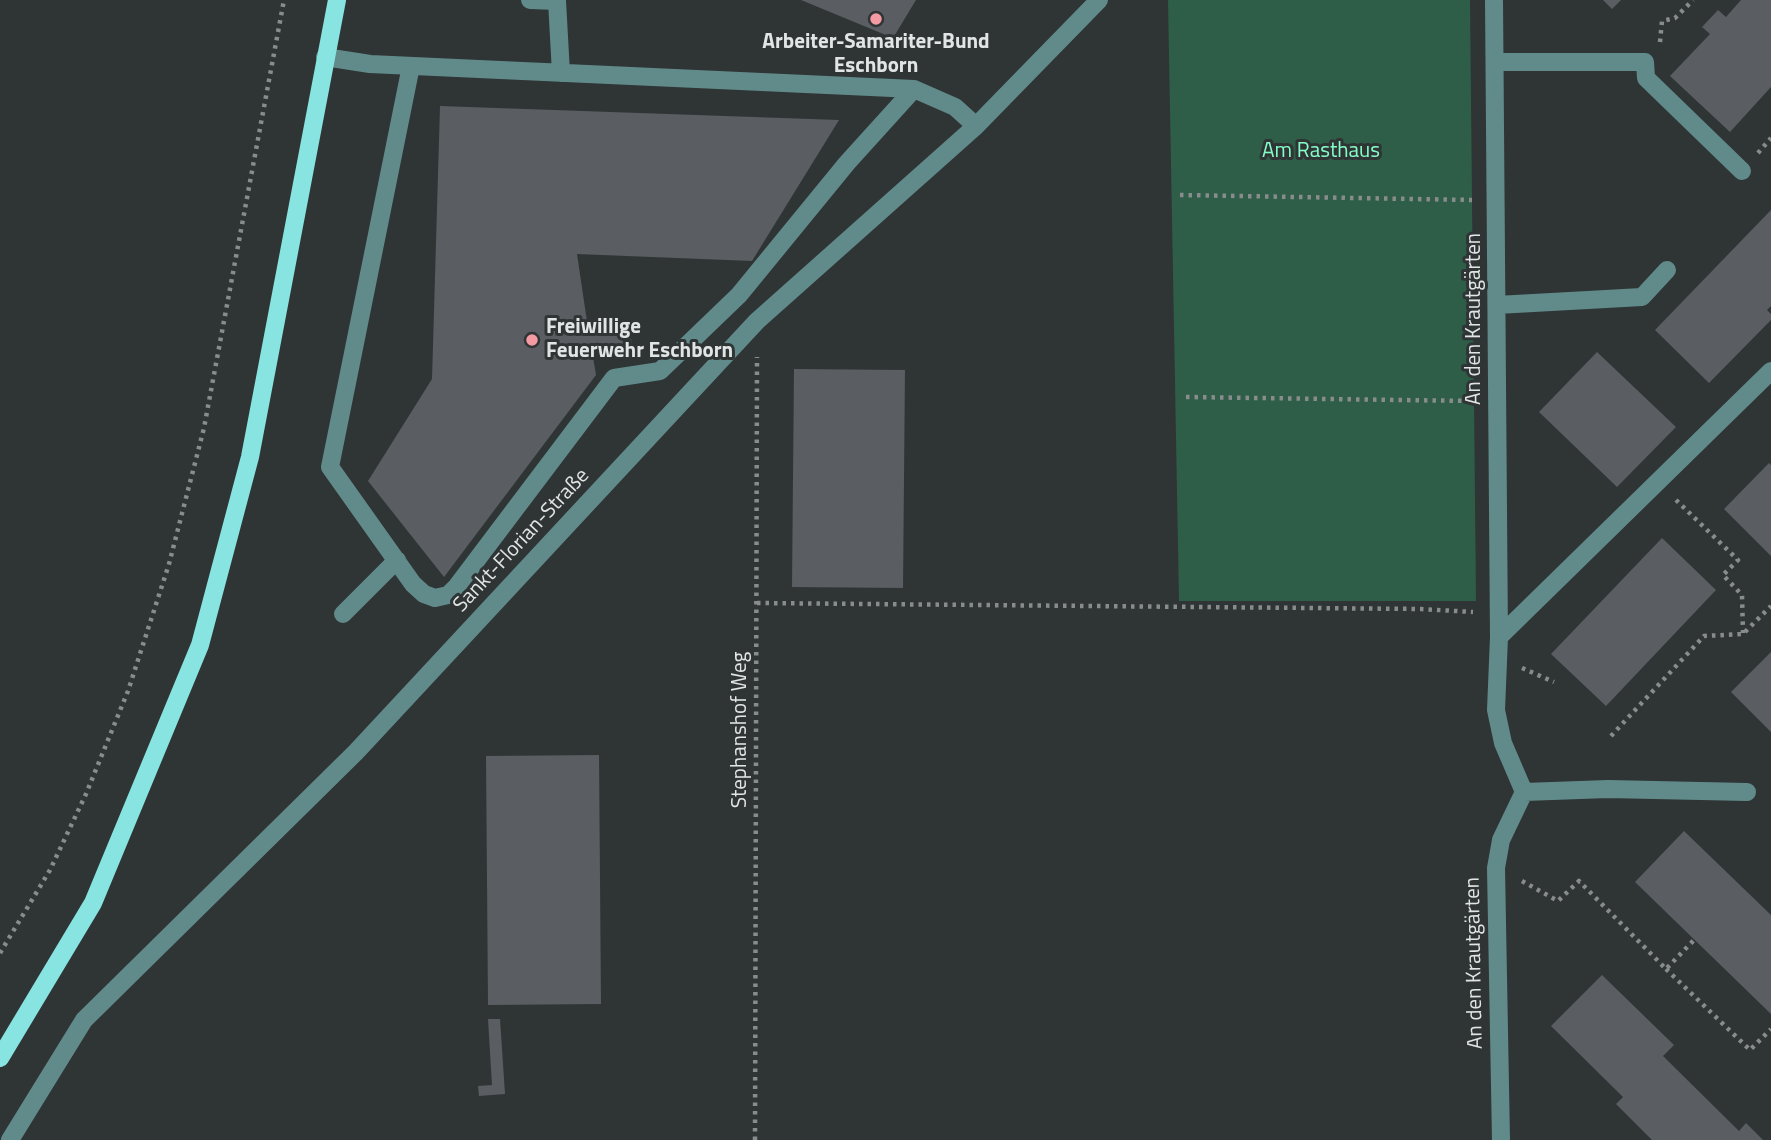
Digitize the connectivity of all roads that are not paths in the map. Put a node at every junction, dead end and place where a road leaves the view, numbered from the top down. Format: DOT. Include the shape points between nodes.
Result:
graph roads {
  1 [pos="337,0"];
  2 [pos="530,0"];
  3 [pos="1099,0"];
  4 [pos="1494,0"];
  5 [pos="326,57"];
  6 [pos="1496,62"];
  7 [pos="411,66"];
  8 [pos="561,73"];
  9 [pos="914,89"];
  10 [pos="976,126"];
  11 [pos="1742,171"];
  12 [pos="1667,270"];
  13 [pos="1497,305"];
  14 [pos="1769,377"];
  15 [pos="397,560"];
  16 [pos="343,614"];
  17 [pos="1499,637"];
  18 [pos="1524,792"];
  19 [pos="1747,792"];
  20 [pos="0,1058"];
  21 [pos="10,1140"];
  22 [pos="1501,1140"];
  1 -- 5 [label="main road"];
  2 -- 8 [label="street" via="557,1"];
  3 -- 10 [label="street, Sankt-Florian-Straße"];
  4 -- 6 [label="street, An den Krautgärten"];
  5 -- 7 [label="street"];
  5 -- 20 [label="main road" via="250,457 200,645 93,903"];
  6 -- 11 [label="street" via="1645,62 1646,78"];
  6 -- 13 [label="street, An den Krautgärten"];
  7 -- 8 [label="street"];
  7 -- 15 [label="street" via="330,467"];
  8 -- 9 [label="street"];
  9 -- 10 [label="street" via="956,107"];
  9 -- 15 [label="street" via="738,295 660,371 614,378 448,595 435,598 424,594"];
  10 -- 21 [label="street, Sankt-Florian-Straße" via="757,321 356,752 84,1020"];
  12 -- 13 [label="street" via="1642,296"];
  13 -- 17 [label="street, An den Krautgärten"];
  14 -- 17 [label="street"];
  15 -- 16 [label="street"];
  17 -- 18 [label="street, An den Krautgärten" via="1496,710 1503,743"];
  18 -- 19 [label="street"];
  18 -- 22 [label="street, An den Krautgärten" via="1501,840 1496,868"];
}
